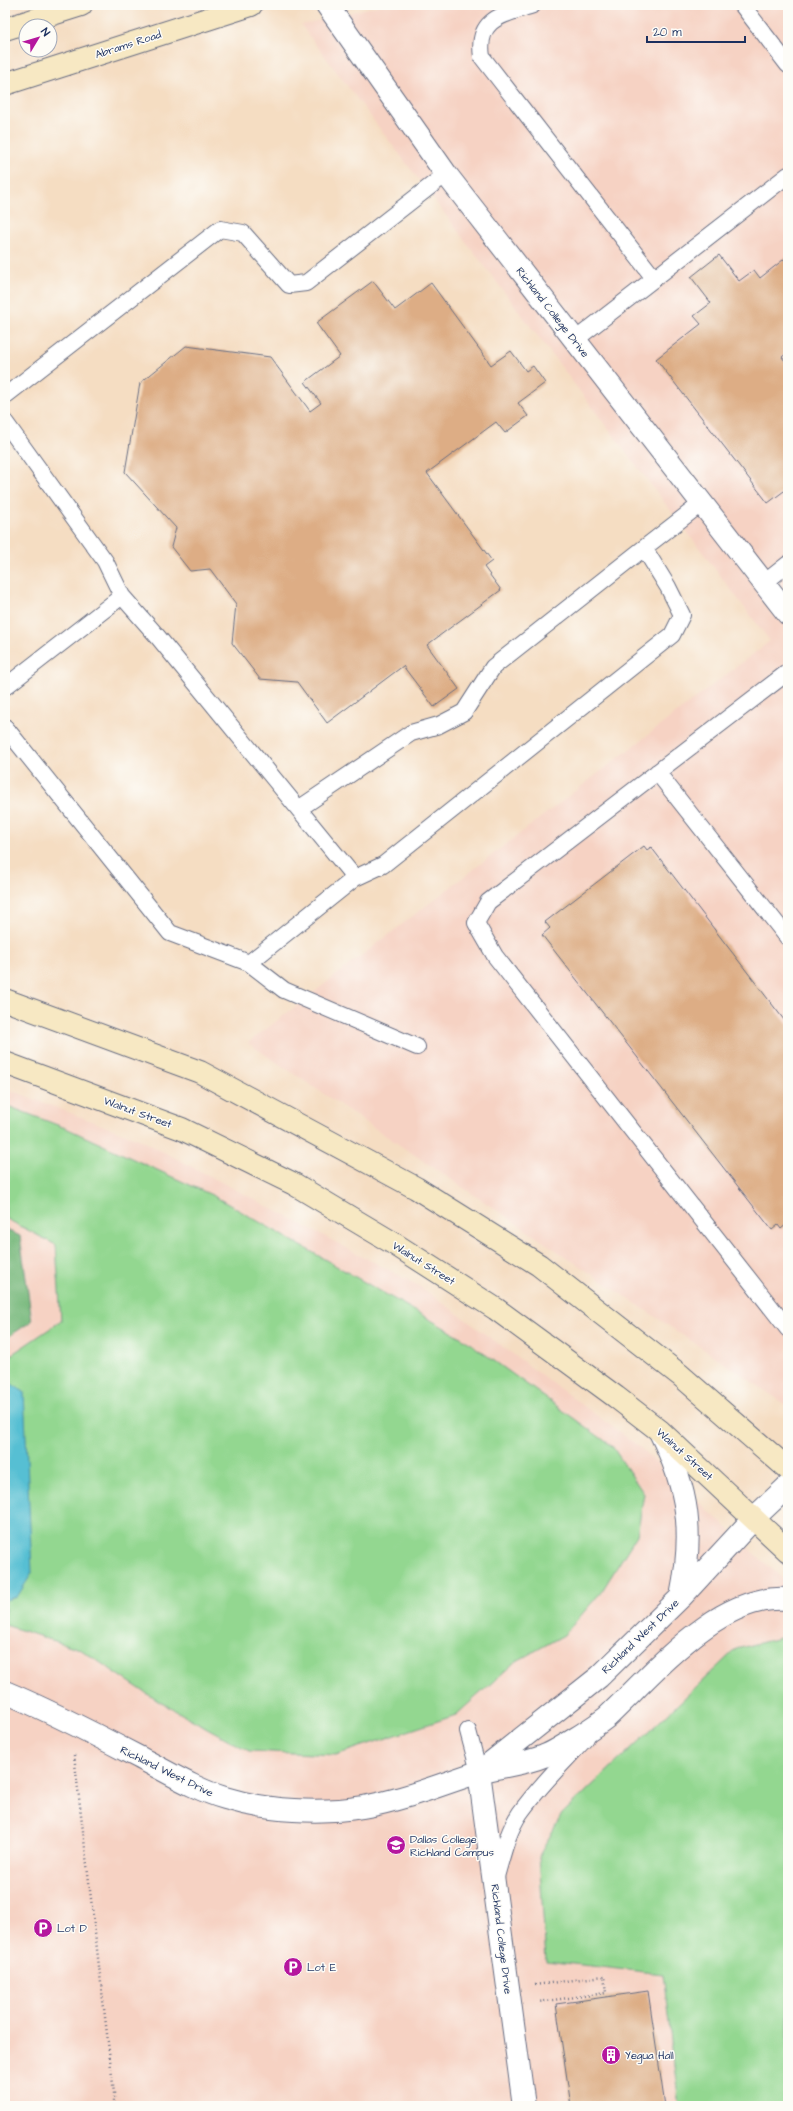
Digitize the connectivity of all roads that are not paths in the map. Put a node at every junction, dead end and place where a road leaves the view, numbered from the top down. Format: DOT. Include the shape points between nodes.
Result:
graph roads {
  1 [pos="81,5"];
  2 [pos="251,5"];
  3 [pos="327,5"];
  4 [pos="533,5"];
  5 [pos="742,5"];
  6 [pos="5,29"];
  7 [pos="788,65"];
  8 [pos="5,84"];
  9 [pos="446,174"];
  10 [pos="788,175"];
  11 [pos="654,278"];
  12 [pos="575,340"];
  13 [pos="5,396"];
  14 [pos="5,422"];
  15 [pos="702,503"];
  16 [pos="644,548"];
  17 [pos="788,564"];
  18 [pos="764,583"];
  19 [pos="122,596"];
  20 [pos="788,614"];
  21 [pos="788,672"];
  22 [pos="5,687"];
  23 [pos="5,727"];
  24 [pos="657,772"];
  25 [pos="300,808"];
  26 [pos="355,878"];
  27 [pos="788,938"];
  28 [pos="249,963"];
  29 [pos="5,1000"];
  30 [pos="417,1047"];
  31 [pos="5,1063"];
  32 [pos="788,1329"];
  33 [pos="660,1432"];
  34 [pos="788,1469"];
  35 [pos="788,1486"];
  36 [pos="754,1518"];
  37 [pos="788,1551"];
  38 [pos="681,1597"];
  39 [pos="788,1600"];
  40 [pos="5,1692"];
  41 [pos="604,1719"];
  42 [pos="468,1731"];
  43 [pos="479,1772"];
  44 [pos="495,1881"];
  45 [pos="524,2106"];
  1 -- 6 [label="main road"];
  2 -- 8 [label="main road, Abrams Road"];
  3 -- 9 [label="street, Richland College Drive"];
  4 -- 11 [label="lane" via="490,22 481,38 482,57"];
  5 -- 7 [label="lane"];
  9 -- 12 [label="street, Richland College Drive"];
  9 -- 13 [label="lane" via="306,283 289,285 243,233 220,229"];
  10 -- 11 [label="lane"];
  11 -- 12 [label="lane"];
  12 -- 15 [label="street, Richland College Drive"];
  14 -- 19 [label="lane" via="105,561"];
  15 -- 16 [label="lane"];
  15 -- 18 [label="street, Richland College Drive"];
  16 -- 25 [label="lane" via="493,667 464,712 440,725 411,733"];
  16 -- 26 [label="lane" via="682,615 672,635 383,865"];
  17 -- 18 [label="lane"];
  18 -- 20 [label="street, Richland College Drive"];
  19 -- 22 [label="lane"];
  19 -- 25 [label="lane"];
  21 -- 24 [label="lane"];
  23 -- 28 [label="lane" via="170,933"];
  24 -- 27 [label="lane"];
  24 -- 32 [label="lane" via="488,902 476,923 495,956"];
  25 -- 26 [label="lane"];
  26 -- 28 [label="lane"];
  28 -- 30 [label="lane" via="284,990"];
  29 -- 34 [label="main road" via="200,1072 416,1188 540,1265 680,1375"];
  31 -- 33 [label="main road, Walnut Street" via="182,1129 294,1184 496,1309"];
  33 -- 36 [label="main road, Walnut Street"];
  33 -- 38 [label="street" via="679,1475 687,1507 688,1564"];
  35 -- 36 [label="street, Richland West Drive"];
  36 -- 37 [label="main road, Walnut Street"];
  36 -- 38 [label="street, Richland West Drive"];
  38 -- 43 [label="street, Richland West Drive" via="599,1677"];
  39 -- 41 [label="street, Richland West Drive" via="746,1605 713,1620"];
  40 -- 43 [label="street, Richland West Drive" via="71,1722 189,1783 225,1798 270,1807 316,1810 362,1807 402,1798"];
  41 -- 43 [label="street, Richland West Drive" via="545,1756"];
  41 -- 44 [label="lane" via="548,1779 520,1814 508,1838"];
  42 -- 43 [label="lane"];
  43 -- 44 [label="street, Richland College Drive"];
  44 -- 45 [label="street, Richland College Drive"];
}
